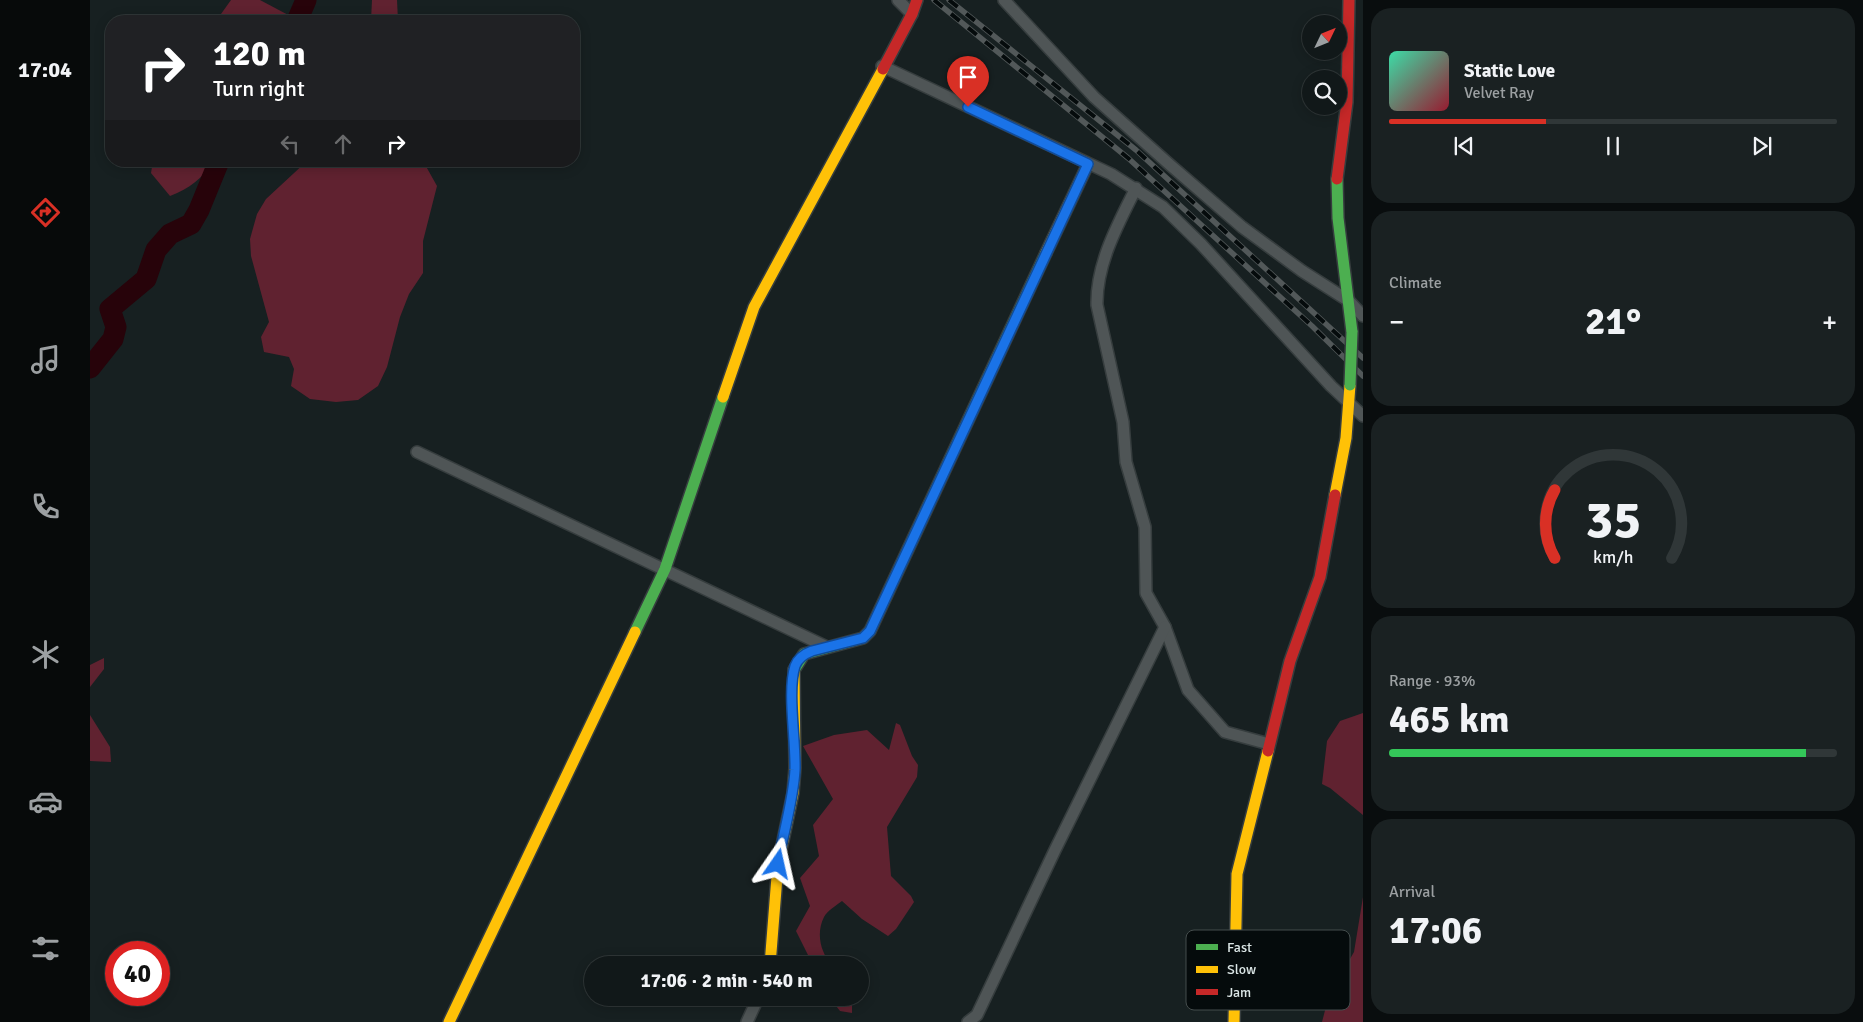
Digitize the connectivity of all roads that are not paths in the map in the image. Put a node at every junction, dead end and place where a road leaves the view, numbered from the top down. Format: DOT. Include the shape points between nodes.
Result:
graph roads {
  1 [pos="898,0"];
  2 [pos="1004,0"];
  3 [pos="1349,0"];
  4 [pos="917,1"];
  5 [pos="912,14"];
  6 [pos="882,66"];
  7 [pos="1088,164"];
  8 [pos="1136,188"];
  9 [pos="1350,300"];
  10 [pos="1363,316"];
  11 [pos="1349,401"];
  12 [pos="1363,416"];
  13 [pos="417,452"];
  14 [pos="665,569"];
  15 [pos="1165,627"];
  16 [pos="827,647"];
  17 [pos="1269,744"];
  18 [pos="1236,930"];
  19 [pos="771,956"];
  20 [pos="754,1006"];
  21 [pos="449,1022"];
  22 [pos="747,1022"];
  23 [pos="968,1022"];
  1 -- 5 [label="street"];
  2 -- 9 [label="street" via="1094,97 1169,164 1242,227 1302,271"];
  3 -- 9 [label="street" via="1347,102 1337,180 1338,218"];
  4 -- 5 [label="street"];
  5 -- 6 [label="street"];
  6 -- 7 [label="street"];
  6 -- 14 [label="street" via="754,307"];
  7 -- 8 [label="street"];
  7 -- 16 [label="street" via="870,631 863,638"];
  8 -- 11 [label="street" via="1163,207 1201,244 1331,386"];
  8 -- 15 [label="street" via="1112,236 1097,293 1097,305 1123,422 1126,462 1145,527 1146,593"];
  9 -- 10 [label="street"];
  9 -- 11 [label="street, bridge"];
  11 -- 12 [label="street"];
  11 -- 17 [label="street" via="1346,438 1320,577 1290,661"];
  13 -- 14 [label="street"];
  14 -- 16 [label="street"];
  14 -- 21 [label="street"];
  15 -- 17 [label="street" via="1188,690 1225,732"];
  15 -- 23 [label="street" via="977,1015"];
  16 -- 19 [label="street" via="804,654 794,668 793,793 778,864"];
  17 -- 18 [label="street" via="1237,874"];
  20 -- 22 [label="street"];
}
